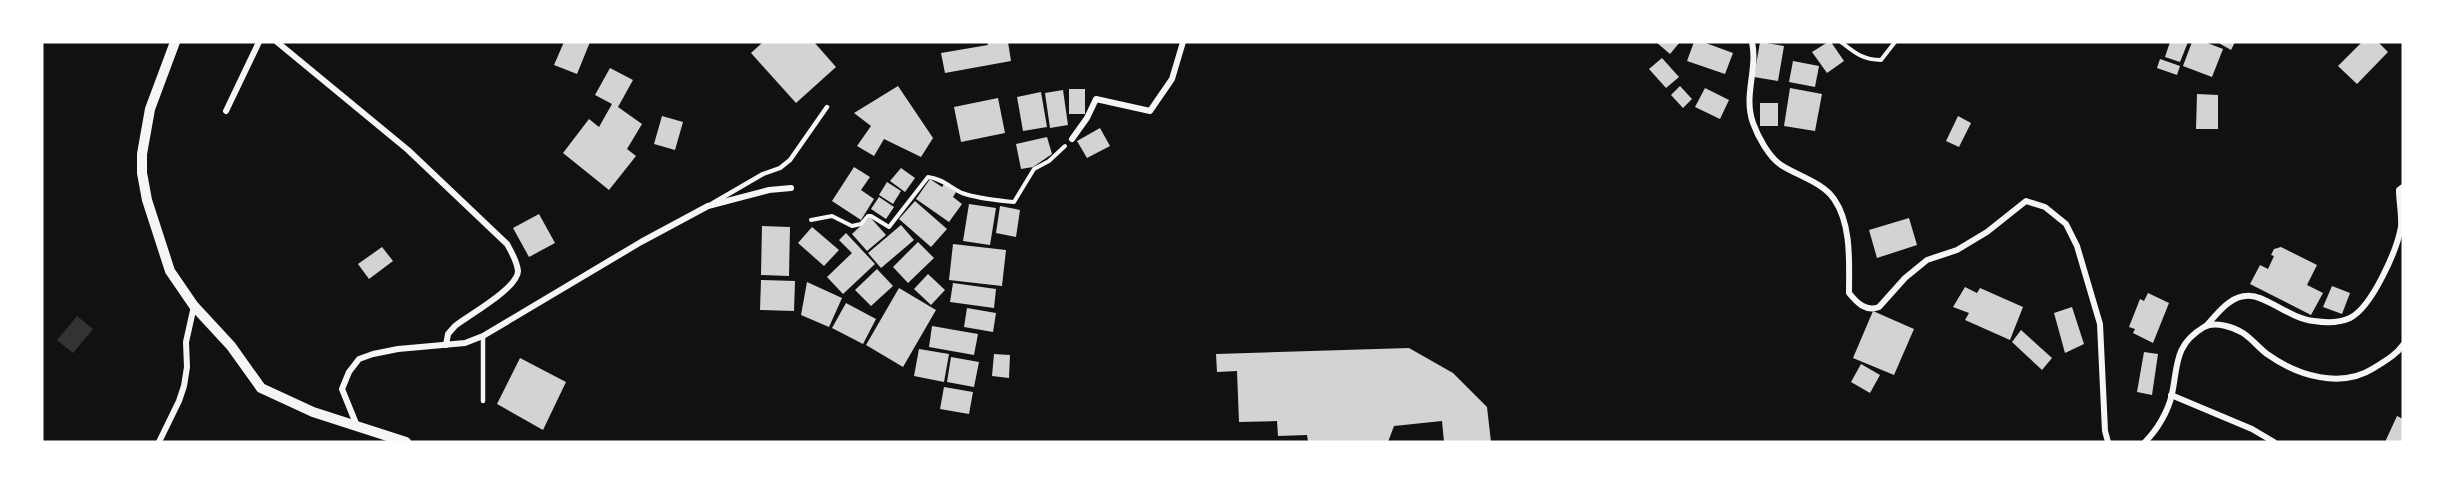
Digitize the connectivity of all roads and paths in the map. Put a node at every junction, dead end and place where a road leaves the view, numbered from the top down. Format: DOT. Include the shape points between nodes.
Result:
graph roads {
  1 [pos="175,42"];
  2 [pos="259,42"];
  3 [pos="277,42"];
  4 [pos="1184,42"];
  5 [pos="1752,42"];
  6 [pos="1841,42"];
  7 [pos="1895,42"];
  8 [pos="827,107"];
  9 [pos="225,111"];
  10 [pos="1072,139"];
  11 [pos="791,188"];
  12 [pos="2403,188"];
  13 [pos="708,206"];
  14 [pos="811,220"];
  15 [pos="194,306"];
  16 [pos="2206,326"];
  17 [pos="483,336"];
  18 [pos="446,345"];
  19 [pos="2403,345"];
  20 [pos="2172,395"];
  21 [pos="483,401"];
  22 [pos="357,427"];
  23 [pos="159,442"];
  24 [pos="406,442"];
  25 [pos="2108,442"];
  26 [pos="2145,442"];
  27 [pos="2274,442"];
  1 -- 15 [label="street" via="150,109 142,173 170,272"];
  2 -- 9 [label="street"];
  3 -- 18 [label="street" via="408,150 507,244 515,257 518,272 511,286 455,326"];
  4 -- 10 [label="street" via="1172,79 1150,111 1096,99"];
  5 -- 25 [label="street" via="1748,96 1753,124 1778,164 1816,184 1834,199 1845,223 1849,293 1860,305 1868,309 1879,307 1927,260 1987,232 2026,201 2045,207 2066,224 2077,246 2100,324"];
  6 -- 7 [label="path" via="1861,57 1881,60"];
  8 -- 13 [label="lane" via="790,160"];
  10 -- 14 [label="path" via="1049,161 1034,169 1014,202 985,200 928,177 890,227 871,216 852,226 832,216"];
  11 -- 13 [label="street"];
  12 -- 16 [label="street" via="2399,190 2401,225 2395,250 2382,278 2353,317 2336,323 2298,318 2252,296 2229,303"];
  13 -- 17 [label="street"];
  15 -- 22 [label="street" via="231,346 261,388"];
  15 -- 23 [label="street" via="186,342 184,386"];
  16 -- 19 [label="street" via="2225,326 2243,333 2266,354 2295,371 2345,380 2362,376"];
  16 -- 20 [label="street" via="2191,337 2176,363"];
  17 -- 18 [label="street"];
  17 -- 21 [label="lane"];
  18 -- 22 [label="street" via="398,349 359,359 342,388"];
  20 -- 26 [label="street" via="2162,420"];
  20 -- 27 [label="street"];
  22 -- 24 [label="street"];
}
